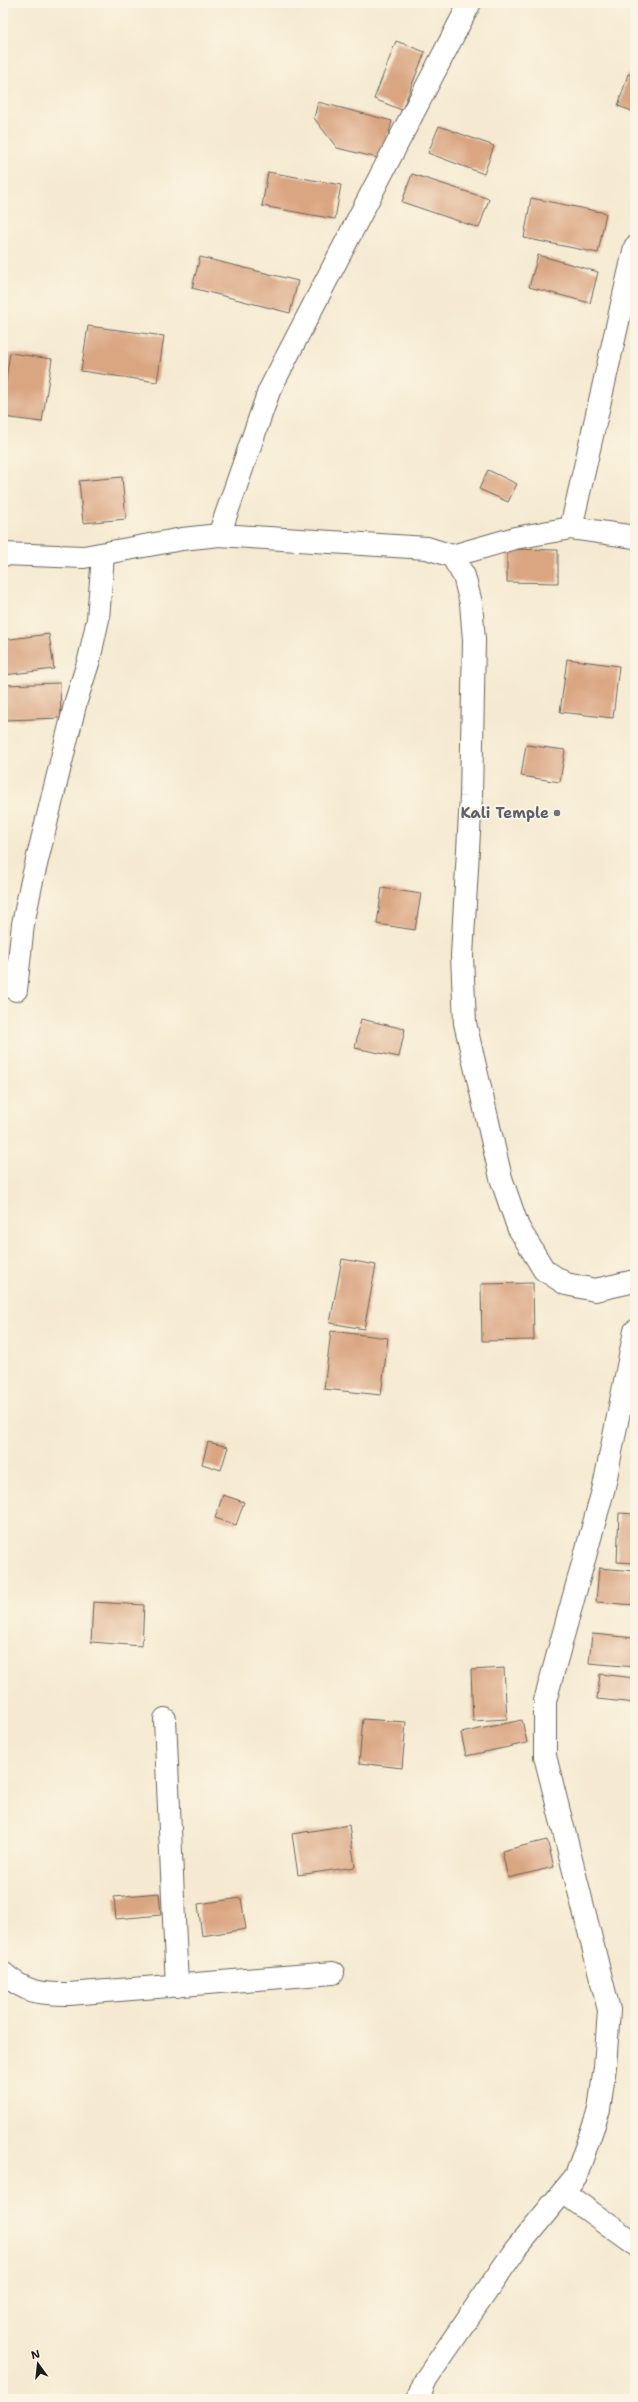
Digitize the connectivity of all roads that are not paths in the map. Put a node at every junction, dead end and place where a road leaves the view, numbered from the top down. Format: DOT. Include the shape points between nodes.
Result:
graph roads {
  1 [pos="470,3"];
  2 [pos="635,247"];
  3 [pos="571,528"];
  4 [pos="219,535"];
  5 [pos="635,537"];
  6 [pos="3,554"];
  7 [pos="103,554"];
  8 [pos="452,556"];
  9 [pos="16,990"];
  10 [pos="635,1281"];
  11 [pos="635,1331"];
  12 [pos="165,1719"];
  13 [pos="3,1973"];
  14 [pos="333,1973"];
  15 [pos="177,1986"];
  16 [pos="563,2192"];
  17 [pos="635,2244"];
  18 [pos="418,2399"];
  1 -- 4 [label="street" via="269,391"];
  2 -- 3 [label="street"];
  3 -- 5 [label="street"];
  3 -- 8 [label="street" via="515,538"];
  4 -- 7 [label="street" via="182,539"];
  4 -- 8 [label="street" via="427,548"];
  6 -- 7 [label="street" via="84,557"];
  7 -- 9 [label="street" via="98,619 31,885 23,924"];
  8 -- 10 [label="street" via="464,576 471,603 474,640 471,797 462,956 465,1023 501,1178 518,1227 544,1270 566,1284 595,1290"];
  11 -- 16 [label="street" via="604,1487 545,1701 545,1756 609,2010 605,2067 598,2110 576,2176"];
  12 -- 15 [label="street"];
  13 -- 15 [label="street" via="16,1984 41,1994"];
  14 -- 15 [label="street"];
  16 -- 17 [label="street"];
  16 -- 18 [label="street" via="515,2250 426,2379"];
}
